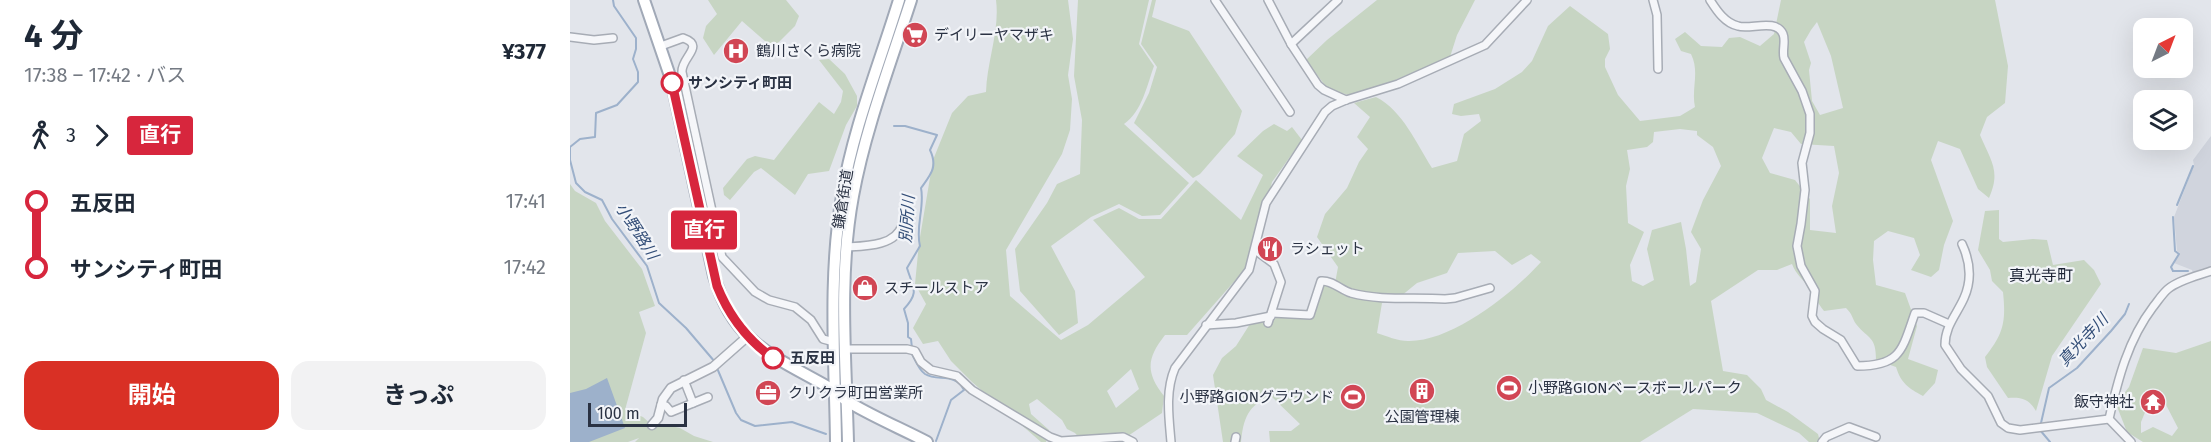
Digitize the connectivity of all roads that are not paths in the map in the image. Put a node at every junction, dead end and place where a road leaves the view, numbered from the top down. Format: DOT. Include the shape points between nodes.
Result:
graph roads {
  1 [pos="644,0"];
  2 [pos="899,0"];
  3 [pos="911,0"];
  4 [pos="1215,0"];
  5 [pos="1269,0"];
  6 [pos="1338,0"];
  7 [pos="1527,0"];
  8 [pos="1653,0"];
  9 [pos="1710,0"];
  10 [pos="570,37"];
  11 [pos="613,38"];
  12 [pos="1291,44"];
  13 [pos="661,46"];
  14 [pos="1658,69"];
  15 [pos="1346,99"];
  16 [pos="1290,112"];
  17 [pos="902,225"];
  18 [pos="1962,244"];
  19 [pos="847,246"];
  20 [pos="1255,250"];
  21 [pos="2211,271"];
  22 [pos="1490,288"];
  23 [pos="1270,317"];
  24 [pos="1949,324"];
  25 [pos="1206,325"];
  26 [pos="747,337"];
  27 [pos="834,342"];
  28 [pos="845,349"];
  29 [pos="684,380"];
  30 [pos="835,391"];
  31 [pos="708,397"];
  32 [pos="846,400"];
  33 [pos="693,403"];
  34 [pos="661,405"];
  35 [pos="2109,419"];
  36 [pos="652,425"];
  37 [pos="1876,437"];
  38 [pos="836,442"];
  39 [pos="848,442"];
  40 [pos="927,442"];
  41 [pos="1133,442"];
  42 [pos="1171,442"];
  43 [pos="1822,442"];
  44 [pos="2131,442"];
  1 -- 13 [label="main road"];
  2 -- 27 [label="main road, 鎌倉街道" via="855,139 842,195 836,248"];
  3 -- 19 [label="main road, 鎌倉街道" via="861,157"];
  4 -- 16 [label="street"];
  5 -- 12 [label="street"];
  6 -- 12 [label="street"];
  7 -- 15 [label="street" via="1485,45 1398,84"];
  8 -- 14 [label="street"];
  9 -- 24 [label="street" via="1722,16 1737,26 1771,26 1782,31 1784,58 1806,100 1810,133 1802,163 1805,190 1797,246 1801,266 1815,291 1815,322 1841,340 1857,366 1891,361 1905,342 1916,313"];
  10 -- 11 [label="street" via="604,43"];
  12 -- 15 [label="street" via="1318,85"];
  13 -- 26 [label="main road" via="717,286"];
  13 -- 27 [label="street" via="683,38 693,45 682,72 722,257 754,292 795,307 812,320 823,339"];
  15 -- 20 [label="street" via="1325,112 1271,193"];
  17 -- 19 [label="street" via="891,239"];
  18 -- 24 [label="street" via="1968,255 1969,275 1965,297"];
  19 -- 28 [label="main road, 鎌倉街道"];
  20 -- 23 [label="street" via="1274,264 1281,282"];
  20 -- 25 [label="street" via="1244,278"];
  21 -- 35 [label="street" via="2169,288 2145,318 2126,354"];
  22 -- 23 [label="street" via="1445,299 1369,297 1321,280 1310,315"];
  23 -- 25 [label="street"];
  24 -- 35 [label="street" via="1947,348 1988,396 2005,426 2020,430"];
  25 -- 42 [label="street" via="1171,378"];
  26 -- 29 [label="street" via="716,364"];
  26 -- 30 [label="main road" via="773,358"];
  27 -- 30 [label="main road, 鎌倉街道"];
  28 -- 32 [label="main road, 鎌倉街道"];
  28 -- 41 [label="street" via="915,351 931,370 957,376 986,399 1060,441 1123,437"];
  29 -- 33 [label="street"];
  29 -- 34 [label="street" via="666,393"];
  30 -- 32 [label="main road"];
  30 -- 38 [label="main road, 鎌倉街道"];
  31 -- 33 [label="street"];
  32 -- 39 [label="main road, 鎌倉街道"];
  32 -- 40 [label="main road"];
  33 -- 34 [label="street" via="671,412"];
  34 -- 36 [label="street"];
  35 -- 44 [label="street"];
  37 -- 43 [label="street" via="1849,427"];
}
